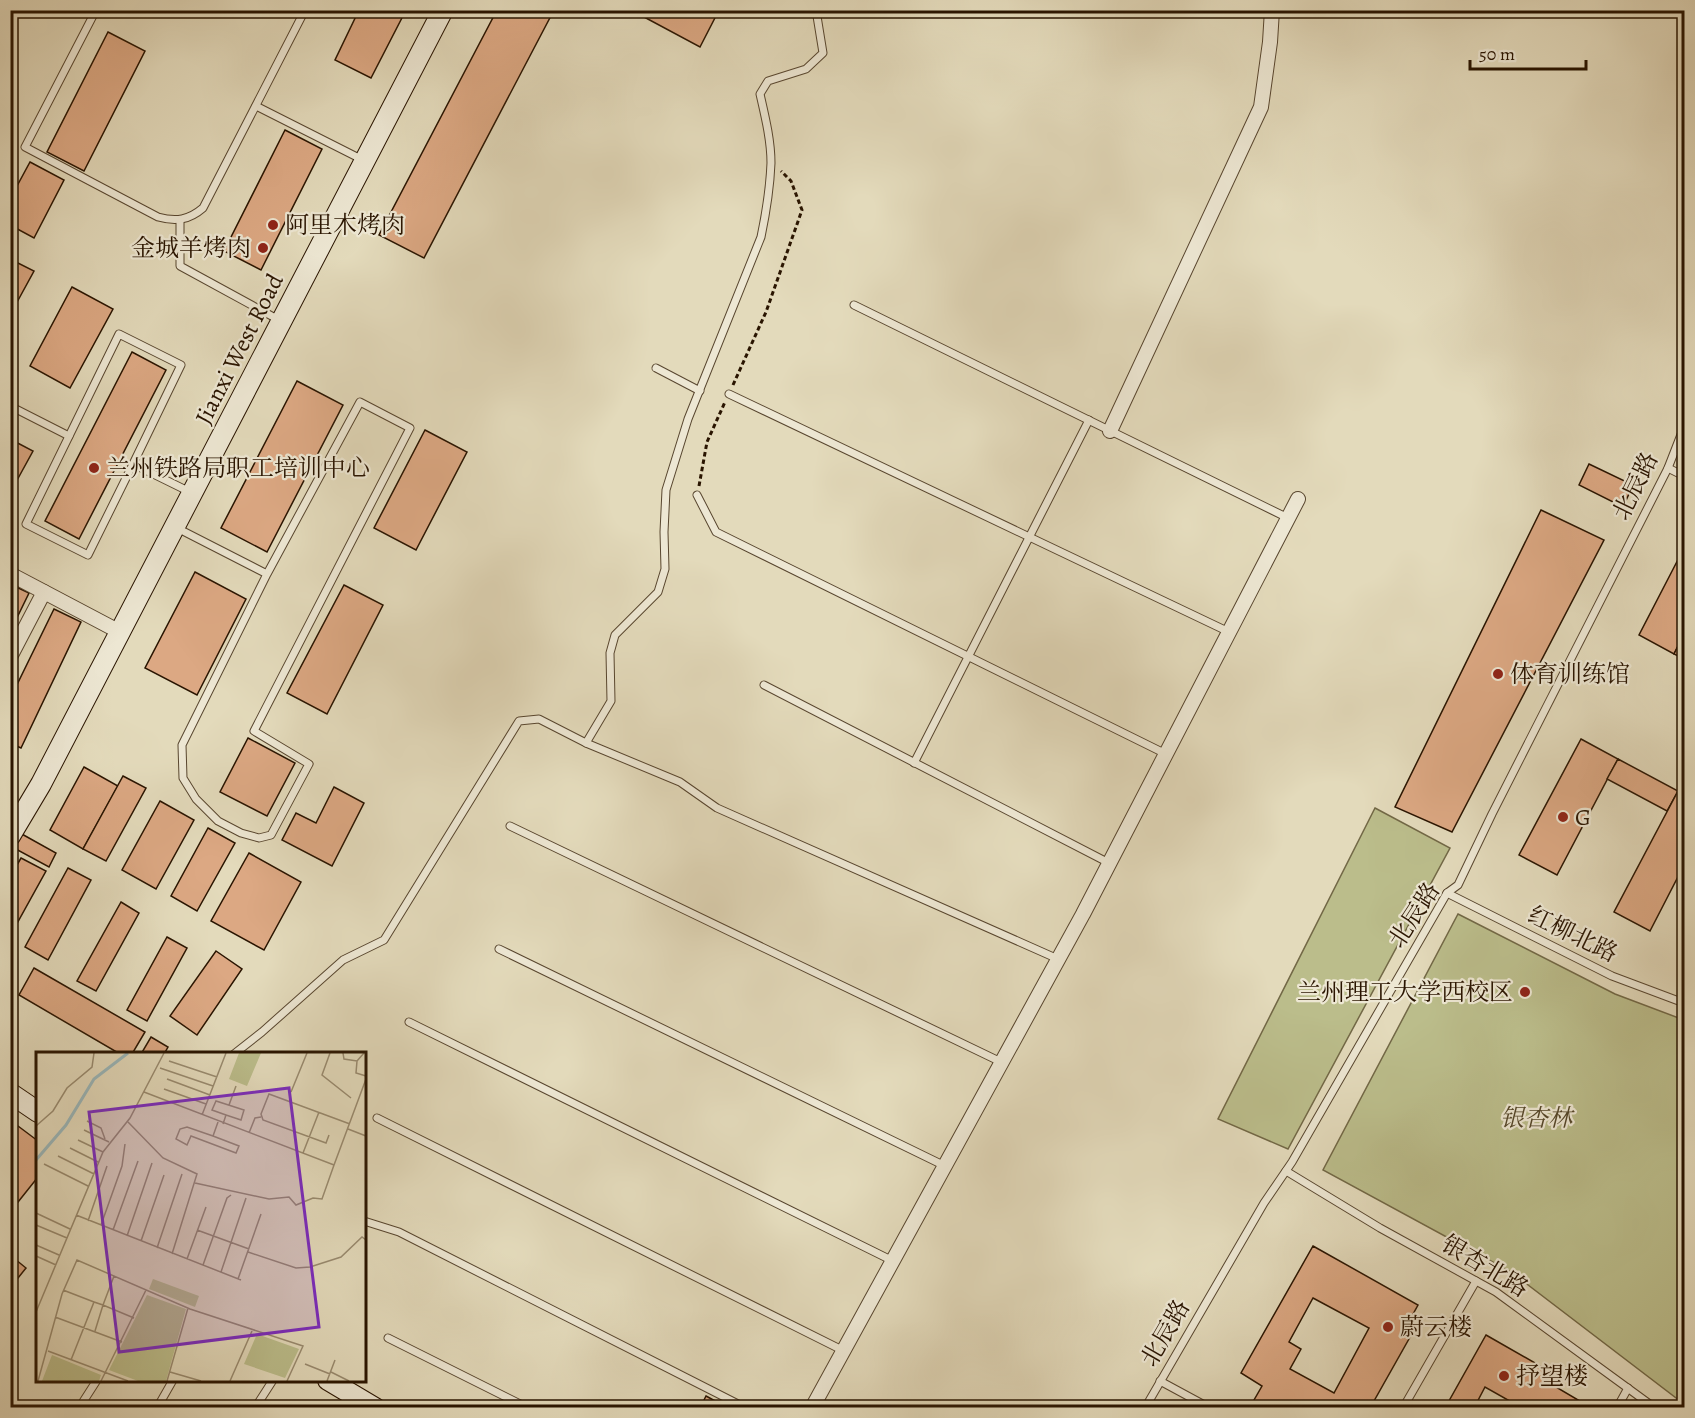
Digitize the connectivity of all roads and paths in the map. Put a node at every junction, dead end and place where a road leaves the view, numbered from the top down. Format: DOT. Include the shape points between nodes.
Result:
graph roads {
  1 [pos="96,10"];
  2 [pos="305,10"];
  3 [pos="443,10"];
  4 [pos="816,10"];
  5 [pos="1272,10"];
  6 [pos="256,106"];
  7 [pos="365,161"];
  8 [pos="771,162"];
  9 [pos="180,220"];
  10 [pos="854,305"];
  11 [pos="282,321"];
  12 [pos="656,368"];
  13 [pos="699,391"];
  14 [pos="729,394"];
  15 [pos="10,406"];
  16 [pos="1089,420"];
  17 [pos="1684,427"];
  18 [pos="1110,431"];
  19 [pos="69,436"];
  20 [pos="133,464"];
  21 [pos="1668,468"];
  22 [pos="1684,476"];
  23 [pos="192,494"];
  24 [pos="697,495"];
  25 [pos="1298,499"];
  26 [pos="1288,518"];
  27 [pos="175,527"];
  28 [pos="1029,537"];
  29 [pos="10,574"];
  30 [pos="267,574"];
  31 [pos="44,592"];
  32 [pos="120,632"];
  33 [pos="1229,632"];
  34 [pos="969,656"];
  35 [pos="10,657"];
  36 [pos="764,686"];
  37 [pos="586,743"];
  38 [pos="1166,754"];
  39 [pos="914,763"];
  40 [pos="510,826"];
  41 [pos="10,836"];
  42 [pos="1109,863"];
  43 [pos="1447,893"];
  44 [pos="499,949"];
  45 [pos="1058,959"];
  46 [pos="1684,1004"];
  47 [pos="409,1022"];
  48 [pos="235,1052"];
  49 [pos="1001,1062"];
  50 [pos="10,1093"];
  51 [pos="36,1111"];
  52 [pos="377,1119"];
  53 [pos="945,1166"];
  54 [pos="1286,1171"];
  55 [pos="366,1222"];
  56 [pos="893,1261"];
  57 [pos="1476,1281"];
  58 [pos="388,1338"];
  59 [pos="844,1351"];
  60 [pos="1160,1381"];
  61 [pos="96,1382"];
  62 [pos="172,1382"];
  63 [pos="272,1382"];
  64 [pos="331,1382"];
  65 [pos="1628,1388"];
  66 [pos="79,1407"];
  67 [pos="157,1407"];
  68 [pos="255,1407"];
  69 [pos="375,1407"];
  70 [pos="528,1407"];
  71 [pos="746,1407"];
  72 [pos="812,1407"];
  73 [pos="1145,1407"];
  74 [pos="1210,1407"];
  75 [pos="1402,1407"];
  76 [pos="1617,1407"];
  77 [pos="1655,1407"];
  1 -- 9 [label="lane" via="25,147 158,217"];
  2 -- 6 [label="lane"];
  3 -- 7 [label="street, Jianxi West Road"];
  4 -- 8 [label="lane" via="823,53 806,69 768,81 760,94"];
  5 -- 18 [label="street" via="1261,106"];
  6 -- 7 [label="lane"];
  6 -- 9 [label="lane" via="203,208"];
  7 -- 11 [label="street, Jianxi West Road"];
  8 -- 13 [label="lane" via="761,237"];
  8 -- 14 [label="path" via="791,181 802,210 766,312"];
  9 -- 11 [label="lane" via="180,266"];
  10 -- 16 [label="lane"];
  11 -- 23 [label="street, Jianxi West Road"];
  12 -- 13 [label="lane"];
  13 -- 37 [label="lane" via="666,490 665,569 658,592 615,634 610,653 611,701"];
  14 -- 24 [label="path" via="707,442"];
  14 -- 28 [label="lane"];
  15 -- 19 [label="lane"];
  16 -- 18 [label="lane"];
  16 -- 28 [label="lane"];
  17 -- 21 [label="lane, 北辰路"];
  18 -- 26 [label="lane"];
  19 -- 20 [label="lane" via="26,524 88,555"];
  19 -- 20 [label="lane" via="119,334 181,365"];
  20 -- 23 [label="lane"];
  21 -- 22 [label="lane"];
  21 -- 43 [label="lane, 北辰路" via="1458,885"];
  23 -- 27 [label="street, Jianxi West Road"];
  24 -- 34 [label="lane" via="716,532"];
  25 -- 26 [label="street"];
  26 -- 33 [label="street"];
  27 -- 30 [label="lane"];
  27 -- 32 [label="street, Jianxi West Road"];
  28 -- 33 [label="lane"];
  28 -- 34 [label="lane"];
  29 -- 31 [label="street"];
  30 -- 30 [label="lane" via="182,745 183,778 196,799 218,821 258,837 272,835 309,764 254,731 410,428 360,402"];
  31 -- 32 [label="street"];
  31 -- 35 [label="street"];
  32 -- 41 [label="street, Jianxi West Road"];
  33 -- 38 [label="street"];
  34 -- 38 [label="lane"];
  34 -- 39 [label="lane"];
  36 -- 39 [label="lane"];
  37 -- 45 [label="lane" via="680,782 717,808"];
  37 -- 48 [label="lane" via="539,719 519,721 384,940 343,960"];
  38 -- 42 [label="street"];
  39 -- 42 [label="lane"];
  40 -- 49 [label="lane"];
  42 -- 45 [label="street"];
  43 -- 46 [label="lane, 红柳北路" via="1612,976"];
  43 -- 54 [label="lane, 北辰路"];
  44 -- 53 [label="lane"];
  45 -- 49 [label="street"];
  47 -- 56 [label="lane"];
  49 -- 53 [label="street"];
  50 -- 51 [label="street"];
  52 -- 59 [label="lane"];
  53 -- 56 [label="street"];
  54 -- 57 [label="lane, 银杏北路"];
  54 -- 60 [label="lane, 北辰路"];
  55 -- 71 [label="lane" via="399,1232"];
  56 -- 59 [label="street"];
  57 -- 65 [label="lane, 银杏北路"];
  57 -- 75 [label="lane"];
  58 -- 70 [label="lane"];
  59 -- 72 [label="street"];
  60 -- 73 [label="lane, 北辰路"];
  60 -- 74 [label="lane"];
  61 -- 66 [label="lane"];
  62 -- 67 [label="lane"];
  63 -- 68 [label="lane"];
  64 -- 69 [label="street" via="351,1398"];
  65 -- 76 [label="lane"];
  65 -- 77 [label="lane, 银杏北路"];
}
